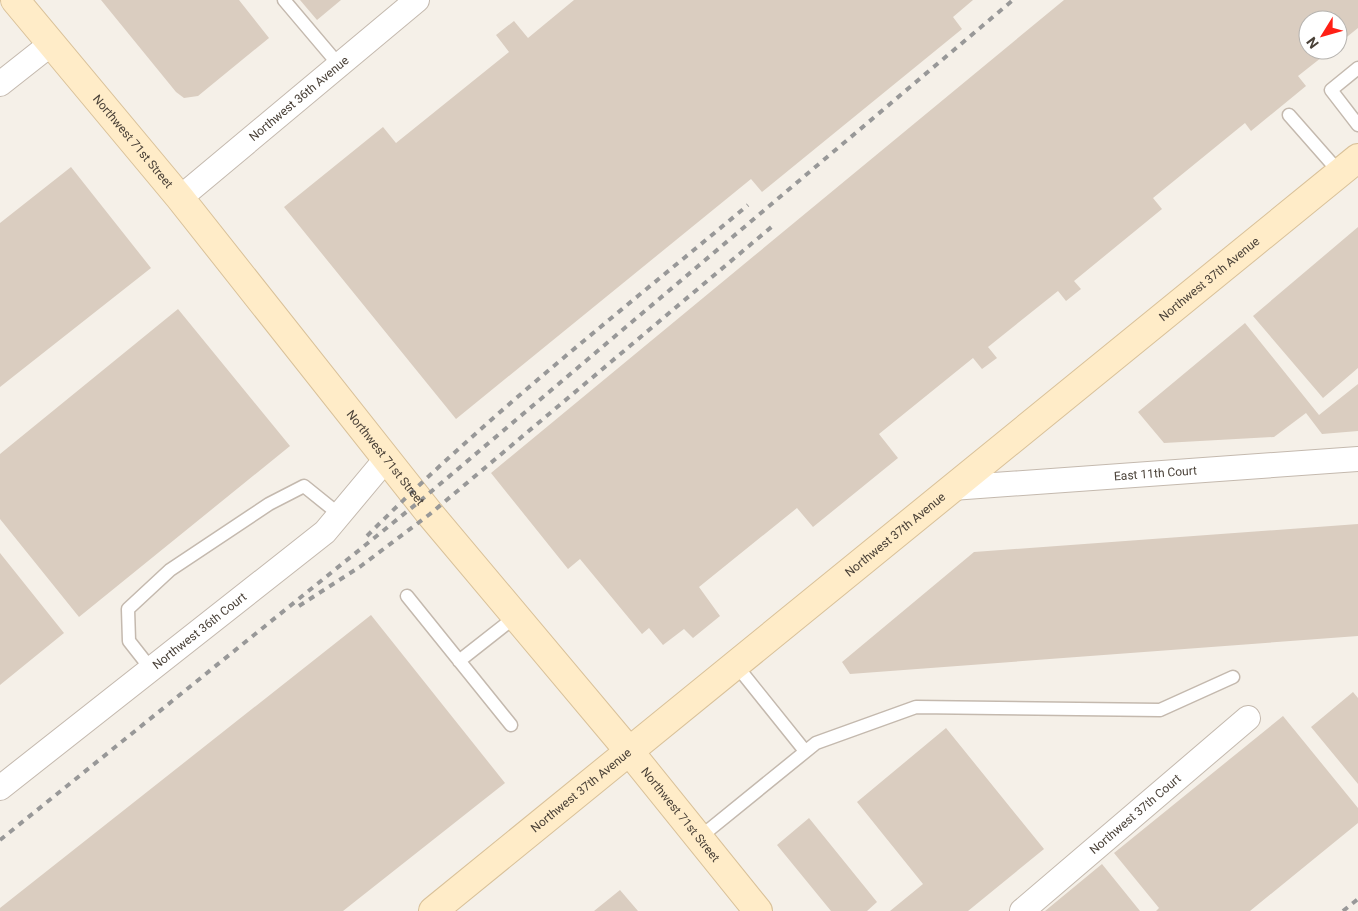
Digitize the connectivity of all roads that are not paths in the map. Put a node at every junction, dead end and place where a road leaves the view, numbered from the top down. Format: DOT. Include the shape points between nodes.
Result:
graph roads {
  1 [pos="16,0"];
  2 [pos="284,0"];
  3 [pos="417,0"];
  4 [pos="52,43"];
  5 [pos="339,65"];
  6 [pos="1358,68"];
  7 [pos="0,84"];
  8 [pos="1289,115"];
  9 [pos="1358,125"];
  10 [pos="1349,165"];
  11 [pos="180,198"];
  12 [pos="386,459"];
  13 [pos="1358,459"];
  14 [pos="952,488"];
  15 [pos="340,515"];
  16 [pos="407,596"];
  17 [pos="515,617"];
  18 [pos="459,661"];
  19 [pos="736,665"];
  20 [pos="151,669"];
  21 [pos="1233,677"];
  22 [pos="1248,718"];
  23 [pos="510,725"];
  24 [pos="806,751"];
  25 [pos="629,752"];
  26 [pos="0,788"];
  27 [pos="699,838"];
  28 [pos="433,911"];
  29 [pos="758,911"];
  30 [pos="1022,911"];
  1 -- 4 [label="street, Northwest 71st Street"];
  2 -- 5 [label="lane"];
  3 -- 5 [label="street, Northwest 36th Avenue"];
  4 -- 7 [label="street"];
  4 -- 11 [label="street, Northwest 71st Street"];
  5 -- 11 [label="street, Northwest 36th Avenue"];
  6 -- 9 [label="lane" via="1331,90"];
  8 -- 10 [label="lane"];
  10 -- 14 [label="street, Northwest 37th Avenue"];
  11 -- 12 [label="street, Northwest 71st Street"];
  12 -- 15 [label="street, Northwest 36th Court"];
  12 -- 17 [label="street, Northwest 71st Street"];
  13 -- 14 [label="street, East 11th Court"];
  14 -- 19 [label="street, Northwest 37th Avenue"];
  15 -- 20 [label="street, Northwest 36th Court" via="325,532"];
  15 -- 20 [label="lane" via="304,486 270,504 170,570 128,609 129,641"];
  16 -- 18 [label="lane"];
  17 -- 18 [label="lane"];
  17 -- 25 [label="street, Northwest 71st Street"];
  18 -- 23 [label="lane"];
  19 -- 24 [label="lane"];
  19 -- 25 [label="street, Northwest 37th Avenue"];
  20 -- 26 [label="street, Northwest 36th Court"];
  21 -- 24 [label="lane" via="1160,710 916,707 816,743"];
  22 -- 30 [label="street, Northwest 37th Court"];
  24 -- 27 [label="lane"];
  25 -- 27 [label="street, Northwest 71st Street"];
  25 -- 28 [label="street, Northwest 37th Avenue"];
  27 -- 29 [label="street, Northwest 71st Street"];
}
